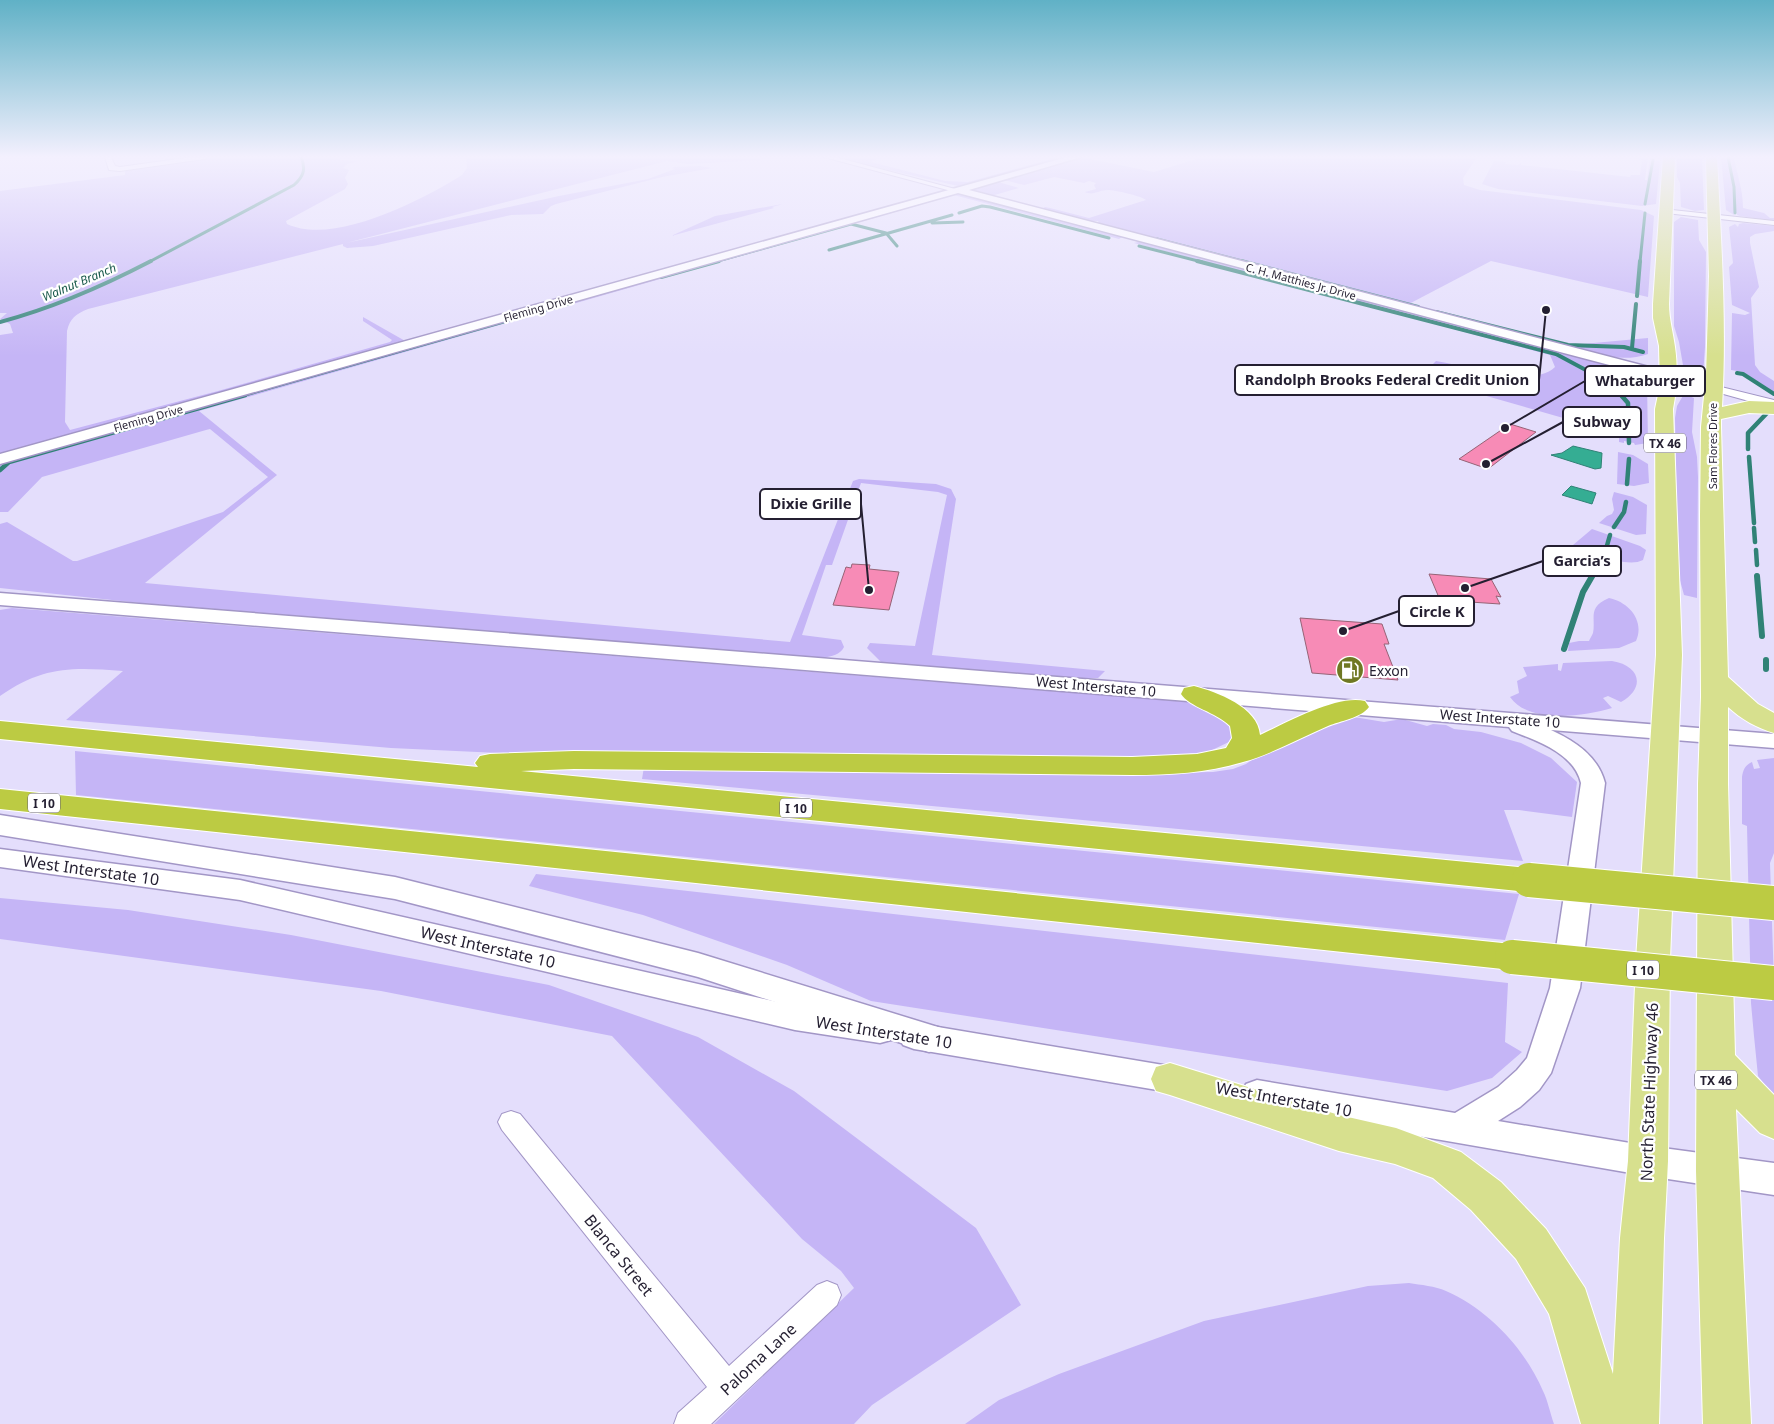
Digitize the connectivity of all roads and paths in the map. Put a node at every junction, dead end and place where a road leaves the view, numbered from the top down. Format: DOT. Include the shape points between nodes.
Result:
graph roads {
  1 [pos="836,223"];
  2 [pos="1083,223"];
  3 [pos="1665,223"];
  4 [pos="1713,223"];
  5 [pos="1668,376"];
  6 [pos="1713,388"];
  7 [pos="1774,406"];
  8 [pos="1712,415"];
  9 [pos="0,459"];
  10 [pos="0,598"];
  11 [pos="1714,679"];
  12 [pos="1194,694"];
  13 [pos="1355,707"];
  14 [pos="1501,718"];
  15 [pos="1774,724"];
  16 [pos="0,730"];
  17 [pos="1665,731"];
  18 [pos="1713,735"];
  19 [pos="1774,740"];
  20 [pos="1236,755"];
  21 [pos="390,768"];
  22 [pos="0,799"];
  23 [pos="0,824"];
  24 [pos="0,858"];
  25 [pos="1774,903"];
  26 [pos="1774,983"];
  27 [pos="929,1038"];
  28 [pos="1716,1060"];
  29 [pos="1170,1079"];
  30 [pos="1774,1121"];
  31 [pos="511,1122"];
  32 [pos="1458,1129"];
  33 [pos="1648,1161"];
  34 [pos="1717,1171"];
  35 [pos="1774,1179"];
  36 [pos="827,1295"];
  37 [pos="727,1388"];
  38 [pos="689,1424"];
  39 [pos="1604,1424"];
  40 [pos="1635,1424"];
  41 [pos="1727,1424"];
  1 -- 9 [label="street, Fleming Drive"];
  2 -- 5 [label="street, C. H. Matthies Jr. Drive"];
  3 -- 5 [label="main road, TX 46" via="1661,318 1667,346"];
  4 -- 6 [label="main road, Sam Flores Drive / TX 46" via="1716,286"];
  5 -- 6 [label="street, C. H. Matthies Jr. Drive"];
  5 -- 17 [label="main road, TX 46" via="1664,409 1669,654"];
  6 -- 7 [label="street, C. H. Matthies Jr. Drive"];
  6 -- 8 [label="main road, Sam Flores Drive / TX 46"];
  7 -- 8 [label="main road" via="1749,407"];
  8 -- 11 [label="main road, Sam Flores Drive / TX 46"];
  10 -- 12 [label="street, West Interstate 10"];
  11 -- 15 [label="main road" via="1748,710"];
  11 -- 18 [label="main road, Sam Flores Drive / TX 46"];
  12 -- 13 [label="street, West Interstate 10"];
  12 -- 20 [label="highway" via="1215,703 1241,721 1246,730 1246,740"];
  13 -- 14 [label="street, West Interstate 10"];
  13 -- 20 [label="highway" via="1323,716"];
  14 -- 17 [label="street, West Interstate 10"];
  14 -- 32 [label="street" via="1551,739 1571,752 1588,767 1593,783 1565,988 1540,1064 1509,1097"];
  16 -- 21 [label="highway, I 10"];
  17 -- 18 [label="street, West Interstate 10"];
  17 -- 33 [label="main road, North State Highway 46 / TX 46" via="1653,960"];
  18 -- 19 [label="street, West Interstate 10"];
  18 -- 28 [label="main road, TX 46"];
  20 -- 21 [label="highway" via="1217,761 1132,766 574,760"];
  21 -- 25 [label="highway, I 10, bridge"];
  22 -- 26 [label="highway, I 10, bridge"];
  23 -- 27 [label="main road" via="395,888 698,965"];
  24 -- 27 [label="street, West Interstate 10" via="240,890 795,1018"];
  27 -- 29 [label="street, West Interstate 10"];
  28 -- 30 [label="main road" via="1740,1090"];
  28 -- 34 [label="main road, TX 46"];
  29 -- 32 [label="street, West Interstate 10"];
  29 -- 39 [label="main road" via="1340,1133 1396,1146 1447,1165 1466,1180 1486,1196 1531,1244 1570,1304"];
  31 -- 37 [label="street, Blanca Street"];
  32 -- 33 [label="street, West Interstate 10"];
  33 -- 34 [label="street, West Interstate 10"];
  33 -- 40 [label="main road, North State Highway 46 / TX 46"];
  34 -- 35 [label="street, West Interstate 10"];
  34 -- 41 [label="main road, TX 46"];
  36 -- 37 [label="street, Paloma Lane"];
  37 -- 38 [label="street, Paloma Lane"];
}
